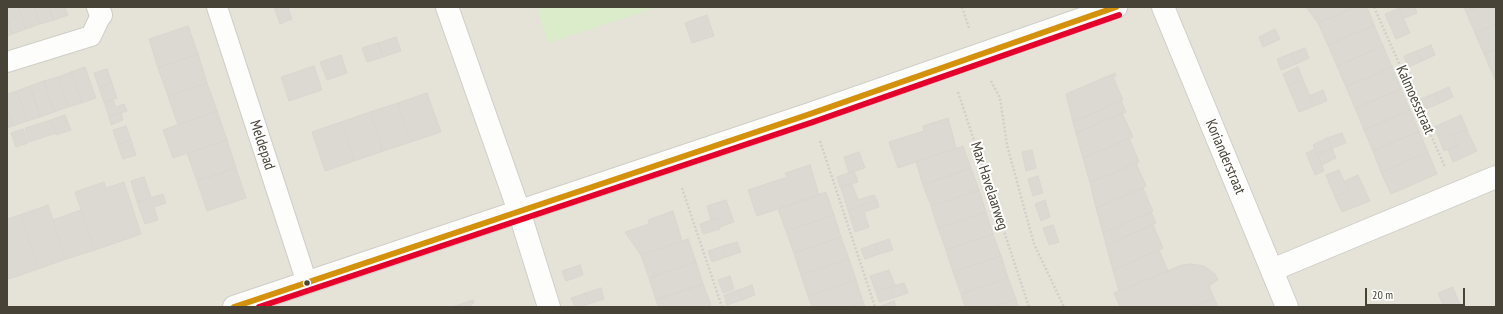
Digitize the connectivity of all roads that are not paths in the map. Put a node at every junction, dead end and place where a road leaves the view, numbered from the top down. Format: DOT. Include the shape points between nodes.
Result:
graph roads {
  1 [pos="217,7"];
  2 [pos="447,7"];
  3 [pos="1116,7"];
  4 [pos="1163,7"];
  5 [pos="100,11"];
  6 [pos="7,62"];
  7 [pos="1496,177"];
  8 [pos="519,211"];
  9 [pos="1272,270"];
  10 [pos="307,282"];
  11 [pos="234,307"];
  12 [pos="550,307"];
  13 [pos="1287,307"];
  1 -- 10 [label="lane, Meldepad"];
  2 -- 8 [label="street"];
  3 -- 8 [label="street" via="673,161"];
  4 -- 9 [label="street, Korianderstraat"];
  5 -- 6 [label="lane" via="91,36"];
  7 -- 9 [label="street"];
  8 -- 10 [label="street"];
  8 -- 12 [label="street"];
  9 -- 13 [label="street, Korianderstraat"];
  10 -- 11 [label="street"];
}
